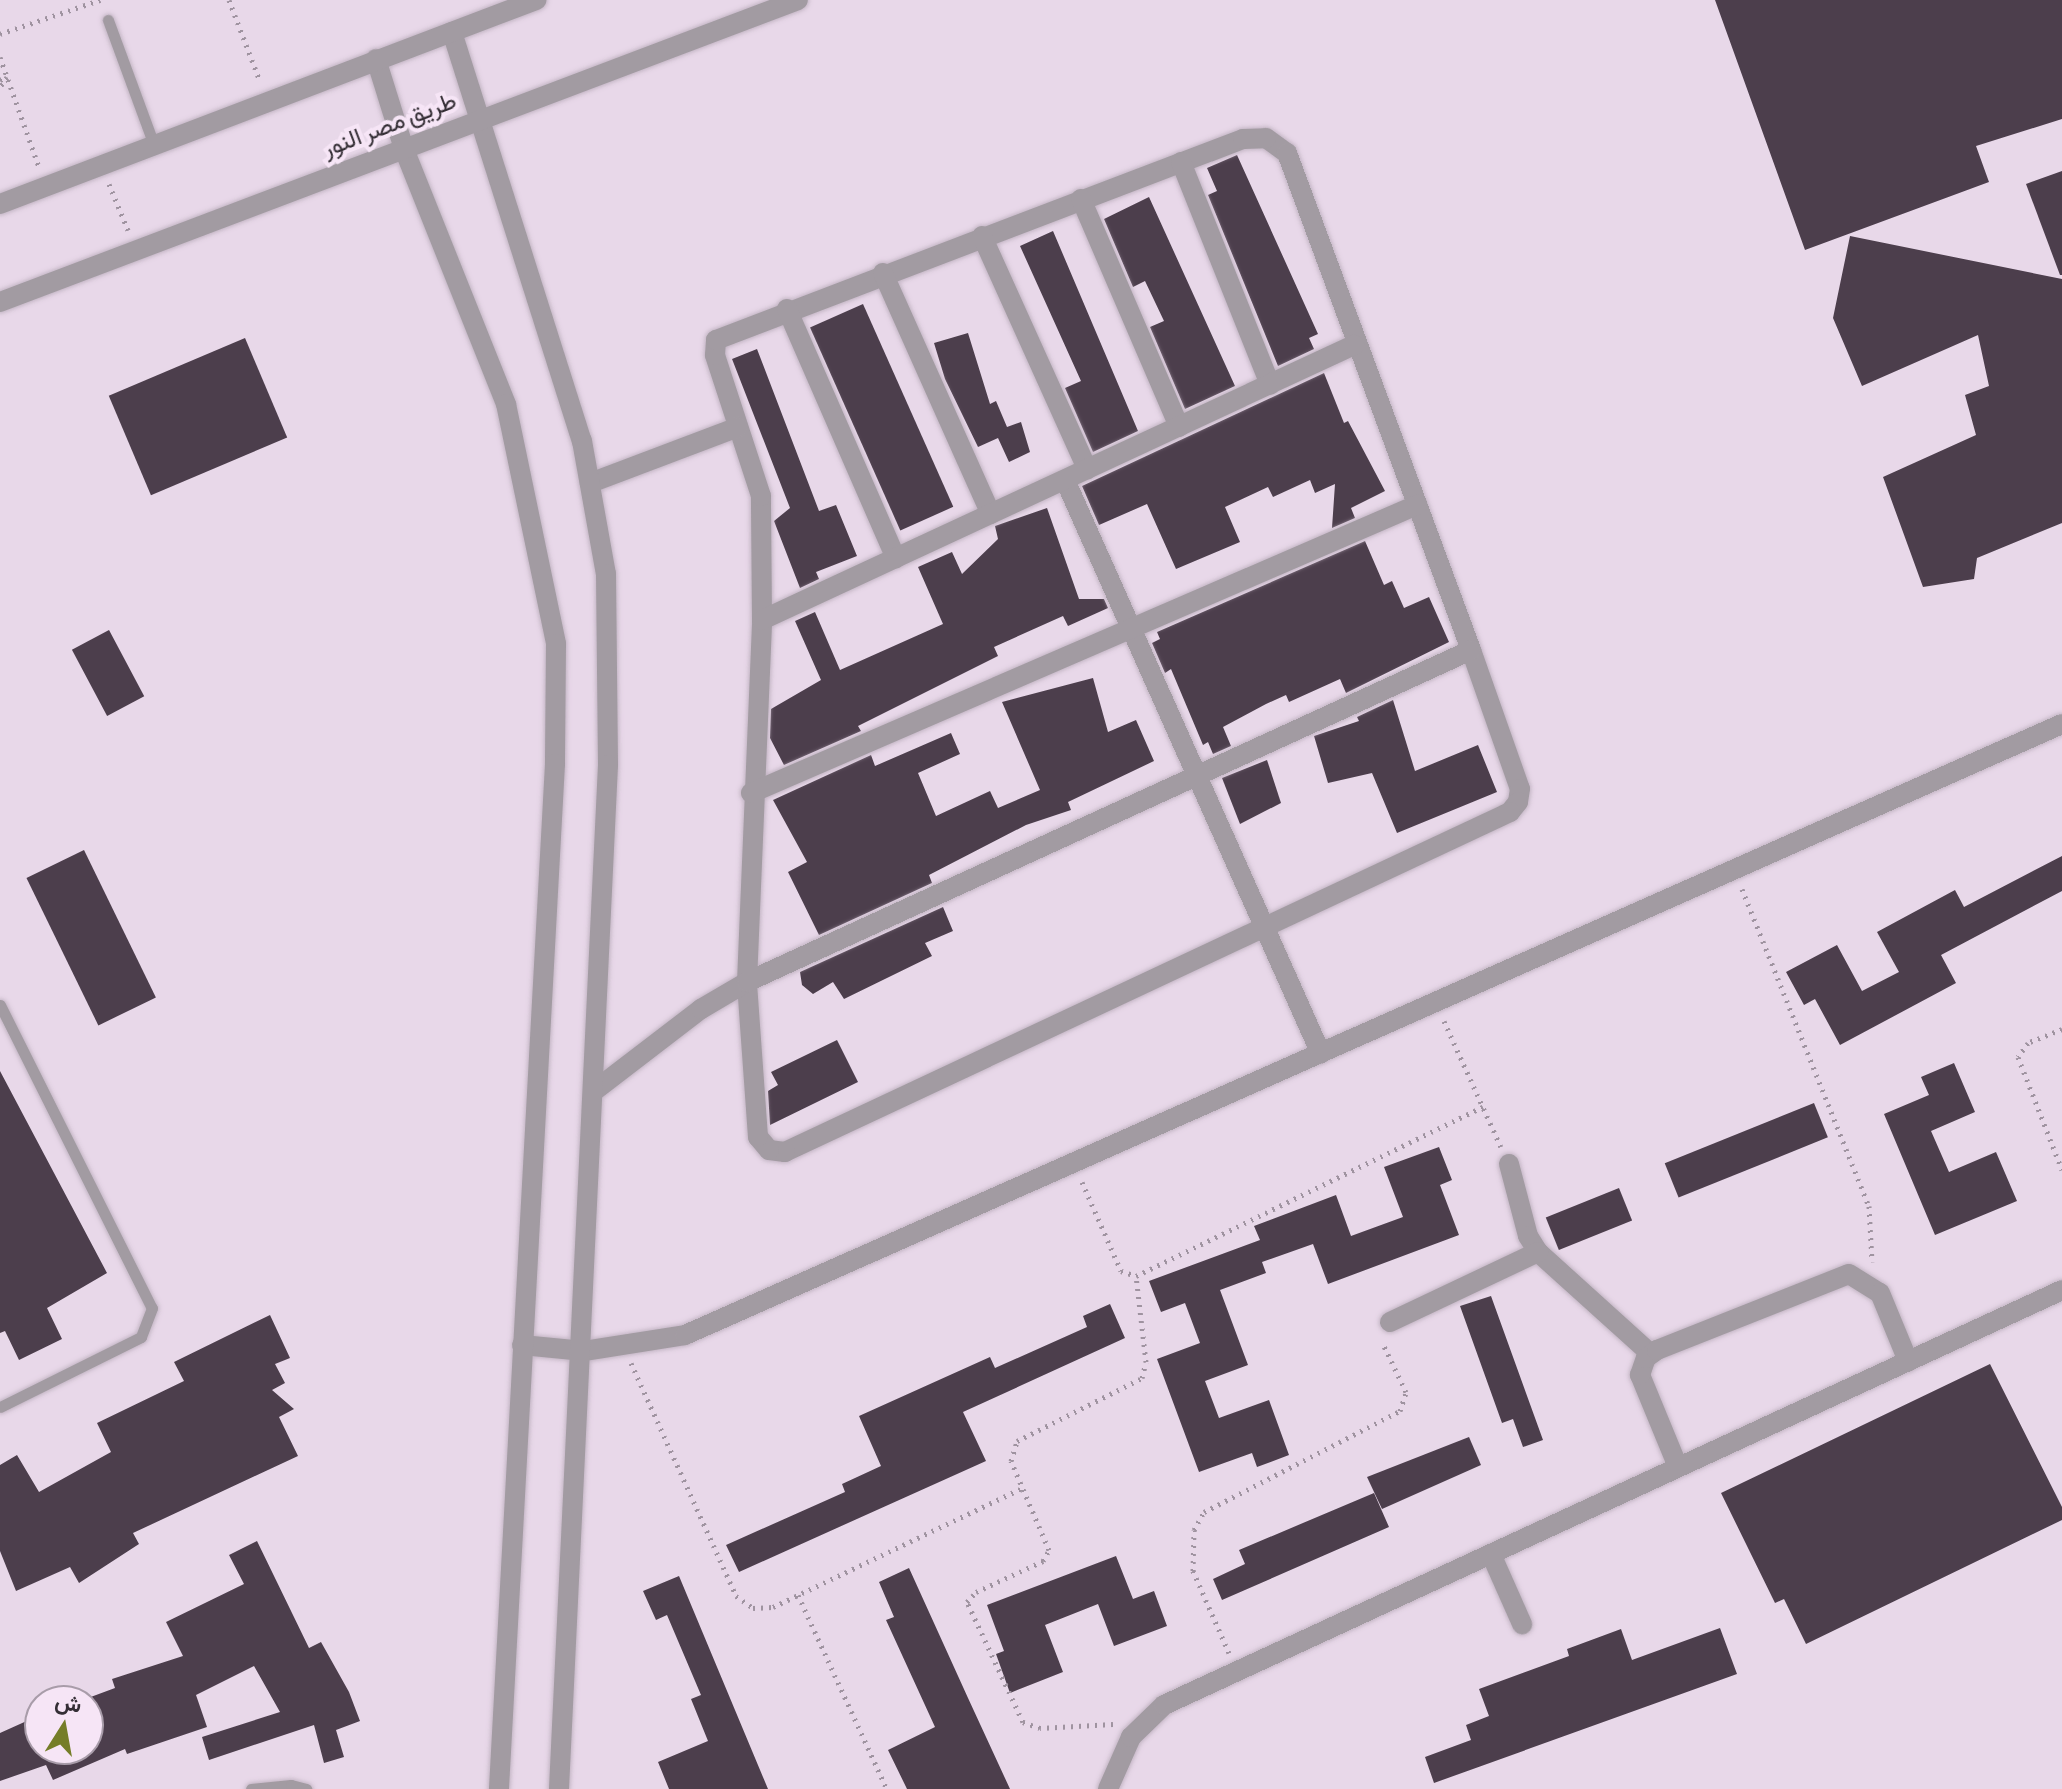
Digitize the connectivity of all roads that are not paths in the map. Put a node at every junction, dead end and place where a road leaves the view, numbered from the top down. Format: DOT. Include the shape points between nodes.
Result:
graph roads {
  1 [pos="536,0"];
  2 [pos="798,0"];
  3 [pos="108,20"];
  4 [pos="452,32"];
  5 [pos="376,59"];
  6 [pos="481,119"];
  7 [pos="154,145"];
  8 [pos="404,149"];
  9 [pos="1181,162"];
  10 [pos="1081,199"];
  11 [pos="0,204"];
  12 [pos="982,236"];
  13 [pos="883,273"];
  14 [pos="0,302"];
  15 [pos="787,309"];
  16 [pos="1354,345"];
  17 [pos="1270,385"];
  18 [pos="738,427"];
  19 [pos="1179,427"];
  20 [pos="1087,469"];
  21 [pos="1065,480"];
  22 [pos="590,483"];
  23 [pos="1417,505"];
  24 [pos="991,514"];
  25 [pos="896,558"];
  26 [pos="762,620"];
  27 [pos="1132,629"];
  28 [pos="1471,650"];
  29 [pos="2062,724"];
  30 [pos="1196,774"];
  31 [pos="751,793"];
  32 [pos="1263,925"];
  33 [pos="747,982"];
  34 [pos="0,1005"];
  35 [pos="1321,1054"];
  36 [pos="594,1091"];
  37 [pos="1509,1164"];
  38 [pos="1538,1252"];
  39 [pos="2062,1290"];
  40 [pos="1390,1322"];
  41 [pos="522,1345"];
  42 [pos="584,1351"];
  43 [pos="1651,1354"];
  44 [pos="1908,1361"];
  45 [pos="0,1407"];
  46 [pos="1678,1467"];
  47 [pos="1491,1554"];
  48 [pos="1522,1624"];
  49 [pos="251,1789"];
  50 [pos="306,1789"];
  51 [pos="499,1789"];
  52 [pos="559,1789"];
  53 [pos="1108,1789"];
  1 -- 4 [label="street"];
  2 -- 6 [label="street, طريق مصر النور"];
  3 -- 7 [label="lane"];
  4 -- 5 [label="street"];
  4 -- 6 [label="street"];
  5 -- 7 [label="street"];
  5 -- 8 [label="street"];
  6 -- 8 [label="street, طريق مصر النور"];
  6 -- 22 [label="street" via="535,284"];
  7 -- 11 [label="street"];
  8 -- 14 [label="street, طريق مصر النور"];
  8 -- 41 [label="street" via="506,404 556,644 555,764"];
  9 -- 10 [label="street"];
  9 -- 16 [label="street" via="1243,139 1266,138 1287,153"];
  9 -- 17 [label="street"];
  10 -- 12 [label="street"];
  10 -- 19 [label="street"];
  12 -- 13 [label="street"];
  12 -- 20 [label="street"];
  13 -- 15 [label="street"];
  13 -- 24 [label="street"];
  15 -- 18 [label="street" via="716,340 715,355"];
  15 -- 25 [label="street"];
  16 -- 17 [label="street"];
  16 -- 23 [label="street"];
  17 -- 19 [label="street"];
  18 -- 22 [label="street"];
  18 -- 26 [label="street" via="761,496"];
  19 -- 20 [label="street"];
  20 -- 21 [label="street"];
  21 -- 24 [label="street"];
  21 -- 27 [label="street"];
  22 -- 36 [label="street" via="606,574 608,765"];
  23 -- 27 [label="street"];
  23 -- 28 [label="street"];
  24 -- 25 [label="street"];
  25 -- 26 [label="street"];
  26 -- 31 [label="street"];
  27 -- 30 [label="street"];
  27 -- 31 [label="street"];
  28 -- 30 [label="street"];
  28 -- 32 [label="street" via="1520,789 1518,802 1510,812"];
  29 -- 35 [label="street"];
  30 -- 32 [label="street"];
  30 -- 33 [label="street"];
  31 -- 33 [label="street"];
  32 -- 33 [label="street" via="785,1152 769,1150 758,1137"];
  32 -- 35 [label="street"];
  33 -- 36 [label="street"];
  34 -- 45 [label="lane" via="152,1308 141,1337"];
  35 -- 42 [label="street" via="685,1335"];
  36 -- 42 [label="street"];
  37 -- 38 [label="street" via="1528,1236"];
  38 -- 40 [label="street"];
  38 -- 43 [label="street"];
  39 -- 44 [label="street"];
  41 -- 42 [label="street"];
  41 -- 51 [label="street"];
  42 -- 52 [label="street"];
  43 -- 44 [label="street" via="1836,1275 1871,1284"];
  43 -- 46 [label="street" via="1640,1375"];
  44 -- 46 [label="street"];
  46 -- 47 [label="street"];
  47 -- 48 [label="street"];
  47 -- 53 [label="street" via="1164,1705 1142,1723"];
  49 -- 50 [label="lane"];
}
